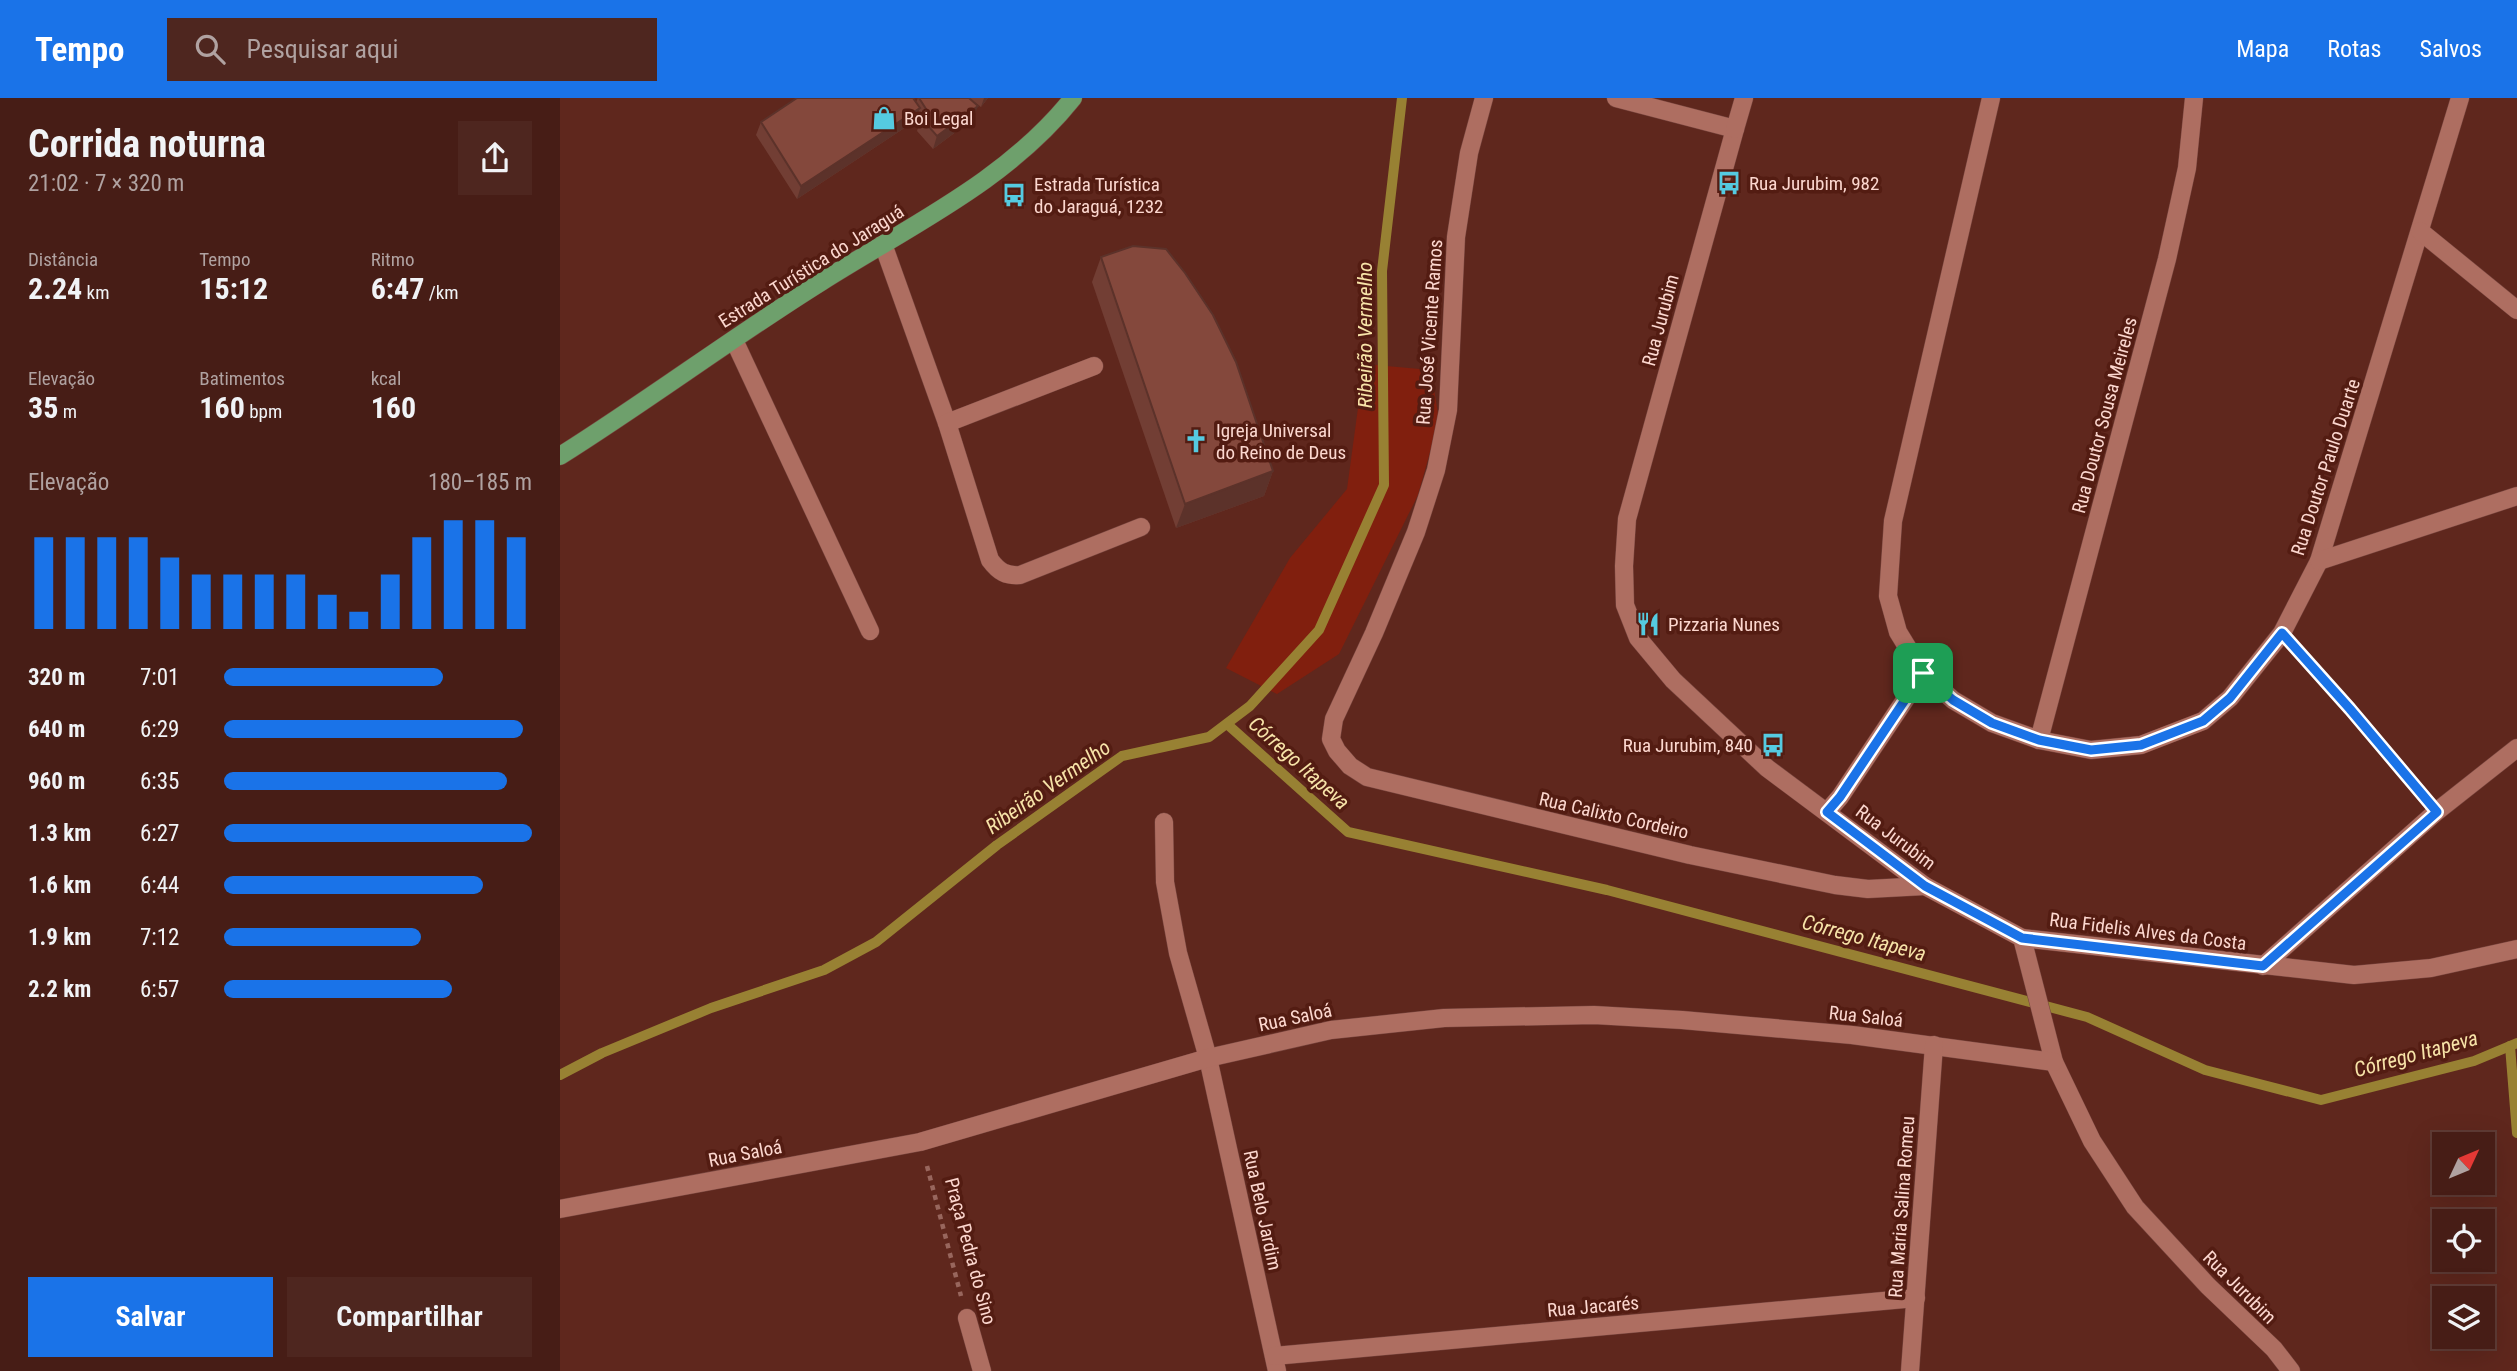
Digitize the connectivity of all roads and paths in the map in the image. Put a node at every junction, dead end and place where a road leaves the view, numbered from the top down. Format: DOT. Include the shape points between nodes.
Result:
graph roads {
  1 [pos="1073,98"];
  2 [pos="1484,98"];
  3 [pos="1616,98"];
  4 [pos="1744,98"];
  5 [pos="1991,98"];
  6 [pos="2194,98"];
  7 [pos="2460,98"];
  8 [pos="1735,129"];
  9 [pos="2420,231"];
  10 [pos="883,244"];
  11 [pos="2517,310"];
  12 [pos="734,340"];
  13 [pos="1094,366"];
  14 [pos="947,423"];
  15 [pos="560,456"];
  16 [pos="2517,496"];
  17 [pos="1141,527"];
  18 [pos="2319,561"];
  19 [pos="870,631"];
  20 [pos="2282,633"];
  21 [pos="1923,673"];
  22 [pos="1334,719"];
  23 [pos="2039,740"];
  24 [pos="2517,748"];
  25 [pos="1827,812"];
  26 [pos="2437,812"];
  27 [pos="1164,822"];
  28 [pos="1925,886"];
  29 [pos="2022,938"];
  30 [pos="2517,949"];
  31 [pos="2263,966"];
  32 [pos="1934,1045"];
  33 [pos="1208,1058"];
  34 [pos="2054,1062"];
  35 [pos="920,1142"];
  36 [pos="560,1209"];
  37 [pos="1916,1298"];
  38 [pos="967,1318"];
  39 [pos="1275,1363"];
  40 [pos="982,1371"];
  41 [pos="1910,1371"];
  42 [pos="2291,1371"];
  1 -- 10 [label="main road, Estrada Turística do Jaraguá" via="1056,119 979,185"];
  2 -- 22 [label="street, Rua José Vicente Ramos" via="1469,153 1456,237 1448,410 1436,470 1416,532"];
  3 -- 8 [label="street"];
  4 -- 8 [label="street, Rua Jurubim"];
  5 -- 21 [label="street, Rua Doutor Paulo Duarte" via="1892,521 1888,596 1898,632"];
  6 -- 23 [label="street, Rua Doutor Sousa Meireles" via="2187,168 2167,259"];
  7 -- 9 [label="street, Rua Doutor Paulo Duarte"];
  8 -- 25 [label="street, Rua Jurubim" via="1628,519 1625,605 1639,638 1673,680 1768,768"];
  9 -- 11 [label="street"];
  9 -- 18 [label="street, Rua Doutor Paulo Duarte"];
  10 -- 12 [label="main road, Estrada Turística do Jaraguá"];
  10 -- 14 [label="street"];
  12 -- 15 [label="main road, Estrada Turística do Jaraguá"];
  12 -- 19 [label="street"];
  13 -- 14 [label="street"];
  14 -- 17 [label="street" via="990,560 998,570 1020,575"];
  16 -- 18 [label="street"];
  18 -- 20 [label="street, Rua Doutor Paulo Duarte"];
  20 -- 23 [label="street, Rua Doutor Paulo Duarte" via="2230,698 2203,721 2141,745 2091,750"];
  20 -- 26 [label="path"];
  21 -- 23 [label="street, Rua Doutor Paulo Duarte" via="1953,700 1992,723"];
  21 -- 25 [label="street"];
  22 -- 28 [label="street, Rua Calixto Cordeiro" via="1331,739 1337,751 1367,777 1835,885"];
  24 -- 26 [label="street"];
  25 -- 28 [label="street, Rua Jurubim"];
  26 -- 31 [label="street"];
  27 -- 33 [label="street, Rua Belo Jardim" via="1167,894 1178,953"];
  28 -- 29 [label="street, Rua Jurubim"];
  29 -- 31 [label="street, Rua Fidelis Alves da Costa"];
  29 -- 34 [label="street, Rua Jurubim"];
  30 -- 31 [label="street, Rua Fidelis Alves da Costa" via="2431,968 2354,975"];
  32 -- 33 [label="street, Rua Saloá" via="1594,1015 1444,1018 1331,1030"];
  32 -- 34 [label="street, Rua Saloá"];
  32 -- 37 [label="street, Rua Maria Salina Romeu"];
  33 -- 35 [label="street, Rua Saloá"];
  33 -- 39 [label="street, Rua Belo Jardim"];
  34 -- 42 [label="street, Rua Jurubim" via="2092,1141 2135,1207"];
  35 -- 36 [label="street, Rua Saloá"];
  35 -- 38 [label="path, Praça Pedra do Sino"];
  37 -- 39 [label="street, Rua Jacarés"];
  37 -- 41 [label="street, Rua Maria Salina Romeu"];
  38 -- 40 [label="street, Praça Pedra do Sino"];
}
